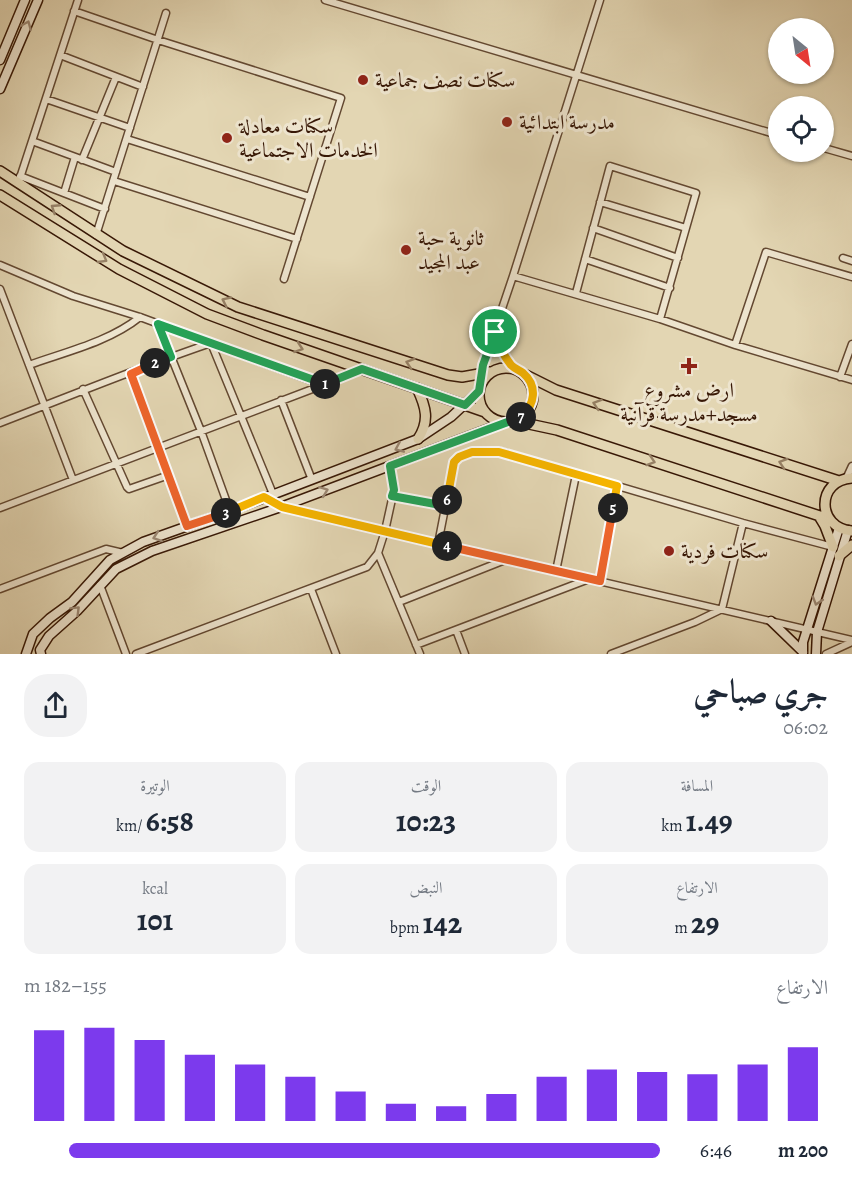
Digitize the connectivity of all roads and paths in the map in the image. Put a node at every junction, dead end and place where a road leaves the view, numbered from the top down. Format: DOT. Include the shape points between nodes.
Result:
graph roads {
  1 [pos="25,0"];
  2 [pos="38,0"];
  3 [pos="78,0"];
  4 [pos="325,0"];
  5 [pos="600,0"];
  6 [pos="74,11"];
  7 [pos="166,13"];
  8 [pos="158,40"];
  9 [pos="60,55"];
  10 [pos="0,60"];
  11 [pos="576,75"];
  12 [pos="116,77"];
  13 [pos="143,87"];
  14 [pos="0,89"];
  15 [pos="46,99"];
  16 [pos="100,118"];
  17 [pos="130,128"];
  18 [pos="768,132"];
  19 [pos="127,139"];
  20 [pos="32,141"];
  21 [pos="834,151"];
  22 [pos="852,156"];
  23 [pos="79,158"];
  24 [pos="0,171"];
  25 [pos="117,172"];
  26 [pos="19,180"];
  27 [pos="114,181"];
  28 [pos="64,193"];
  29 [pos="0,195"];
  30 [pos="310,197"];
  31 [pos="600,202"];
  32 [pos="105,209"];
  33 [pos="593,228"];
  34 [pos="686,228"];
  35 [pos="96,235"];
  36 [pos="297,239"];
  37 [pos="678,258"];
  38 [pos="843,258"];
  39 [pos="585,259"];
  40 [pos="852,261"];
  41 [pos="0,265"];
  42 [pos="513,276"];
  43 [pos="852,277"];
  44 [pos="284,279"];
  45 [pos="670,288"];
  46 [pos="0,289"];
  47 [pos="576,293"];
  48 [pos="140,317"];
  49 [pos="660,319"];
  50 [pos="158,324"];
  51 [pos="495,332"];
  52 [pos="211,343"];
  53 [pos="852,344"];
  54 [pos="735,345"];
  55 [pos="171,357"];
  56 [pos="28,365"];
  57 [pos="362,369"];
  58 [pos="514,369"];
  59 [pos="485,373"];
  60 [pos="131,374"];
  61 [pos="524,374"];
  62 [pos="840,377"];
  63 [pos="852,380"];
  64 [pos="323,385"];
  65 [pos="417,388"];
  66 [pos="83,389"];
  67 [pos="479,390"];
  68 [pos="281,400"];
  69 [pos="44,405"];
  70 [pos="465,405"];
  71 [pos="484,412"];
  72 [pos="242,415"];
  73 [pos="511,421"];
  74 [pos="0,422"];
  75 [pos="201,431"];
  76 [pos="418,439"];
  77 [pos="159,447"];
  78 [pos="117,463"];
  79 [pos="390,466"];
  80 [pos="852,466"];
  81 [pos="169,475"];
  82 [pos="576,475"];
  83 [pos="846,479"];
  84 [pos="73,480"];
  85 [pos="312,480"];
  86 [pos="617,486"];
  87 [pos="269,496"];
  88 [pos="392,496"];
  89 [pos="446,506"];
  90 [pos="282,507"];
  91 [pos="0,508"];
  92 [pos="230,512"];
  93 [pos="819,516"];
  94 [pos="829,519"];
  95 [pos="743,523"];
  96 [pos="187,526"];
  97 [pos="846,530"];
  98 [pos="385,531"];
  99 [pos="438,544"];
  100 [pos="852,545"];
  101 [pos="833,547"];
  102 [pos="123,553"];
  103 [pos="378,553"];
  104 [pos="839,556"];
  105 [pos="506,559"];
  106 [pos="556,571"];
  107 [pos="590,579"];
  108 [pos="600,581"];
  109 [pos="100,585"];
  110 [pos="0,589"];
  111 [pos="311,589"];
  112 [pos="399,602"];
  113 [pos="722,609"];
  114 [pos="771,621"];
  115 [pos="456,630"];
  116 [pos="812,631"];
  117 [pos="852,641"];
  118 [pos="416,645"];
  119 [pos="803,653"];
  120 [pos="26,654"];
  121 [pos="41,654"];
  122 [pos="126,654"];
  123 [pos="136,654"];
  124 [pos="336,654"];
  125 [pos="420,654"];
  126 [pos="465,654"];
  127 [pos="611,654"];
  128 [pos="816,654"];
  129 [pos="826,654"];
  1 -- 10 [label="main road"];
  14 -- 2 [label="main road, one-way"];
  3 -- 6 [label="street"];
  4 -- 11 [label="street"];
  5 -- 11 [label="street"];
  6 -- 8 [label="street"];
  6 -- 9 [label="street"];
  7 -- 8 [label="street"];
  8 -- 13 [label="street"];
  8 -- 30 [label="street" via="341,99"];
  9 -- 12 [label="street"];
  9 -- 15 [label="street"];
  11 -- 18 [label="street"];
  11 -- 42 [label="street"];
  12 -- 13 [label="street"];
  12 -- 16 [label="street"];
  13 -- 17 [label="street"];
  15 -- 16 [label="street"];
  15 -- 20 [label="street"];
  16 -- 17 [label="street"];
  16 -- 23 [label="street"];
  17 -- 19 [label="street"];
  19 -- 25 [label="street"];
  19 -- 30 [label="street"];
  20 -- 23 [label="street"];
  20 -- 26 [label="street"];
  21 -- 22 [label="street"];
  23 -- 25 [label="street"];
  23 -- 28 [label="street"];
  24 -- 26 [label="main road"];
  25 -- 27 [label="street"];
  26 -- 28 [label="street"];
  35 -- 26 [label="main road, one-way"];
  27 -- 32 [label="street"];
  27 -- 36 [label="street"];
  28 -- 32 [label="street"];
  29 -- 57 [label="main road, one-way" via="118,269 207,314"];
  30 -- 36 [label="street"];
  31 -- 33 [label="street"];
  31 -- 34 [label="street"];
  31 -- 34 [label="street" via="610,166 696,193"];
  32 -- 35 [label="street"];
  33 -- 37 [label="street"];
  33 -- 39 [label="street"];
  34 -- 37 [label="street"];
  59 -- 35 [label="main road, one-way" via="448,375 238,307"];
  36 -- 44 [label="street"];
  37 -- 45 [label="street"];
  38 -- 40 [label="street"];
  39 -- 45 [label="street"];
  39 -- 47 [label="street"];
  41 -- 48 [label="street" via="73,296"];
  42 -- 47 [label="street"];
  42 -- 51 [label="street"];
  43 -- 54 [label="street" via="766,252"];
  45 -- 49 [label="street"];
  46 -- 56 [label="street"];
  47 -- 49 [label="street"];
  48 -- 50 [label="street"];
  48 -- 56 [label="street" via="105,337"];
  49 -- 54 [label="street"];
  50 -- 52 [label="street"];
  50 -- 55 [label="street"];
  51 -- 58 [label="street"];
  51 -- 59 [label="street"];
  52 -- 55 [label="street"];
  52 -- 64 [label="street"];
  52 -- 72 [label="street"];
  53 -- 62 [label="street"];
  54 -- 62 [label="street"];
  55 -- 60 [label="street"];
  55 -- 75 [label="street"];
  56 -- 69 [label="street"];
  57 -- 64 [label="street"];
  57 -- 65 [label="main road"];
  58 -- 59 [label="main road" via="506,367"];
  58 -- 61 [label="main road"];
  59 -- 67 [label="main road"];
  60 -- 66 [label="street"];
  60 -- 77 [label="street"];
  61 -- 73 [label="main road" via="533,395 528,411"];
  83 -- 61 [label="main road, one-way" via="556,390"];
  62 -- 63 [label="street"];
  64 -- 68 [label="street"];
  65 -- 70 [label="main road"];
  65 -- 76 [label="main road" via="427,412"];
  66 -- 69 [label="street"];
  66 -- 78 [label="street"];
  67 -- 70 [label="main road"];
  67 -- 71 [label="main road"];
  68 -- 72 [label="street"];
  68 -- 85 [label="street"];
  69 -- 74 [label="street"];
  69 -- 84 [label="street"];
  70 -- 71 [label="main road"];
  70 -- 76 [label="main road"];
  71 -- 73 [label="main road" via="498,421"];
  72 -- 75 [label="street"];
  72 -- 87 [label="street"];
  73 -- 79 [label="main road"];
  73 -- 93 [label="main road, one-way" via="557,430"];
  75 -- 77 [label="street"];
  75 -- 92 [label="street"];
  76 -- 85 [label="main road, one-way"];
  77 -- 78 [label="street"];
  77 -- 81 [label="street"];
  78 -- 81 [label="street" via="129,489"];
  78 -- 84 [label="street"];
  79 -- 88 [label="street"];
  90 -- 79 [label="main road, one-way"];
  80 -- 83 [label="street"];
  81 -- 96 [label="street"];
  82 -- 86 [label="street"];
  82 -- 89 [label="street" via="499,452 472,452 454,462"];
  82 -- 106 [label="street"];
  83 -- 94 [label="main road" via="827,494"];
  84 -- 91 [label="street"];
  85 -- 87 [label="main road"];
  86 -- 95 [label="street"];
  86 -- 108 [label="street"];
  87 -- 90 [label="street"];
  87 -- 92 [label="main road"];
  88 -- 89 [label="street"];
  88 -- 98 [label="street"];
  89 -- 99 [label="street"];
  90 -- 98 [label="street"];
  90 -- 109 [label="main road" via="152,552 116,569"];
  92 -- 96 [label="main road"];
  93 -- 94 [label="main road"];
  93 -- 101 [label="main road"];
  94 -- 97 [label="main road"];
  95 -- 101 [label="street"];
  95 -- 113 [label="street"];
  96 -- 102 [label="main road, one-way"];
  97 -- 101 [label="main road"];
  97 -- 104 [label="main road"];
  98 -- 99 [label="street"];
  98 -- 103 [label="street"];
  99 -- 105 [label="street"];
  100 -- 104 [label="main road"];
  101 -- 116 [label="main road, one-way"];
  102 -- 110 [label="street" via="106,549"];
  102 -- 120 [label="main road" via="110,560 72,602 33,634"];
  103 -- 111 [label="street" via="367,567"];
  103 -- 112 [label="street"];
  104 -- 116 [label="main road"];
  105 -- 106 [label="street"];
  105 -- 112 [label="street"];
  106 -- 107 [label="street"];
  107 -- 108 [label="street"];
  107 -- 115 [label="street"];
  108 -- 113 [label="street"];
  121 -- 109 [label="main road, one-way" via="48,636"];
  109 -- 122 [label="street"];
  111 -- 123 [label="street"];
  111 -- 124 [label="street"];
  112 -- 118 [label="street"];
  113 -- 114 [label="street"];
  113 -- 127 [label="street"];
  114 -- 116 [label="street"];
  114 -- 119 [label="main road"];
  115 -- 118 [label="street"];
  115 -- 126 [label="street"];
  116 -- 117 [label="street"];
  116 -- 119 [label="main road" via="802,646"];
  116 -- 128 [label="main road"];
  117 -- 129 [label="street"];
  118 -- 125 [label="street"];
}
